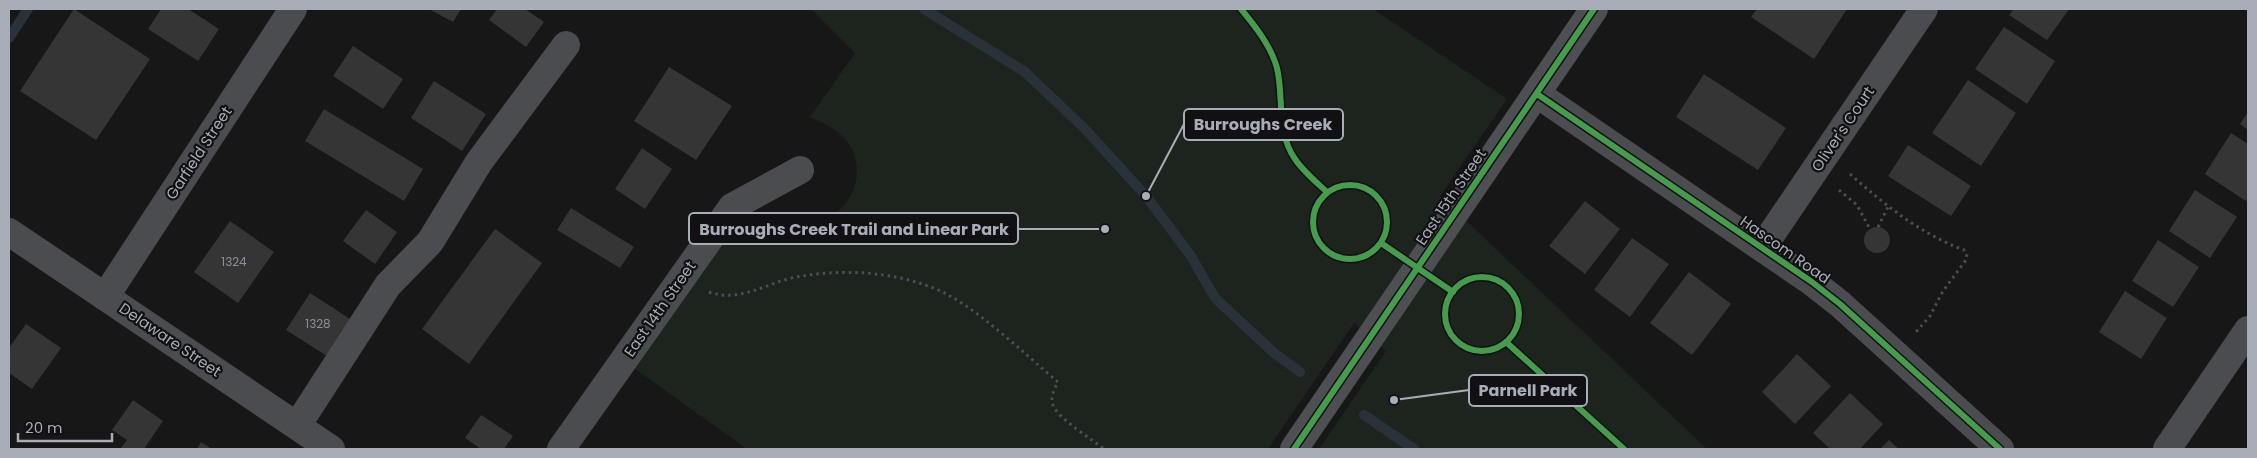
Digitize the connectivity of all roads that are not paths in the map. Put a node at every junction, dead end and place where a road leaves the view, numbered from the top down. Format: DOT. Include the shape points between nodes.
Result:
graph roads {
  1 [pos="293,9"];
  2 [pos="1594,9"];
  3 [pos="1924,9"];
  4 [pos="566,45"];
  5 [pos="1537,94"];
  6 [pos="800,170"];
  7 [pos="9,232"];
  8 [pos="1762,248"];
  9 [pos="105,297"];
  10 [pos="2248,330"];
  11 [pos="297,426"];
  12 [pos="331,449"];
  13 [pos="561,449"];
  14 [pos="1294,449"];
  15 [pos="2000,449"];
  16 [pos="2167,449"];
  1 -- 9 [label="street, Garfield Street"];
  2 -- 5 [label="main road, East 15th Street"];
  3 -- 8 [label="street, Oliver's Court"];
  4 -- 11 [label="street" via="479,162 430,242 388,285"];
  5 -- 8 [label="street, Hascom Road"];
  5 -- 14 [label="main road, East 15th Street"];
  6 -- 13 [label="street, East 14th Street" via="732,207"];
  7 -- 9 [label="street, Delaware Street"];
  8 -- 15 [label="street, Hascom Road" via="1840,304"];
  9 -- 11 [label="street, Delaware Street"];
  10 -- 16 [label="street"];
  11 -- 12 [label="street, Delaware Street"];
}
